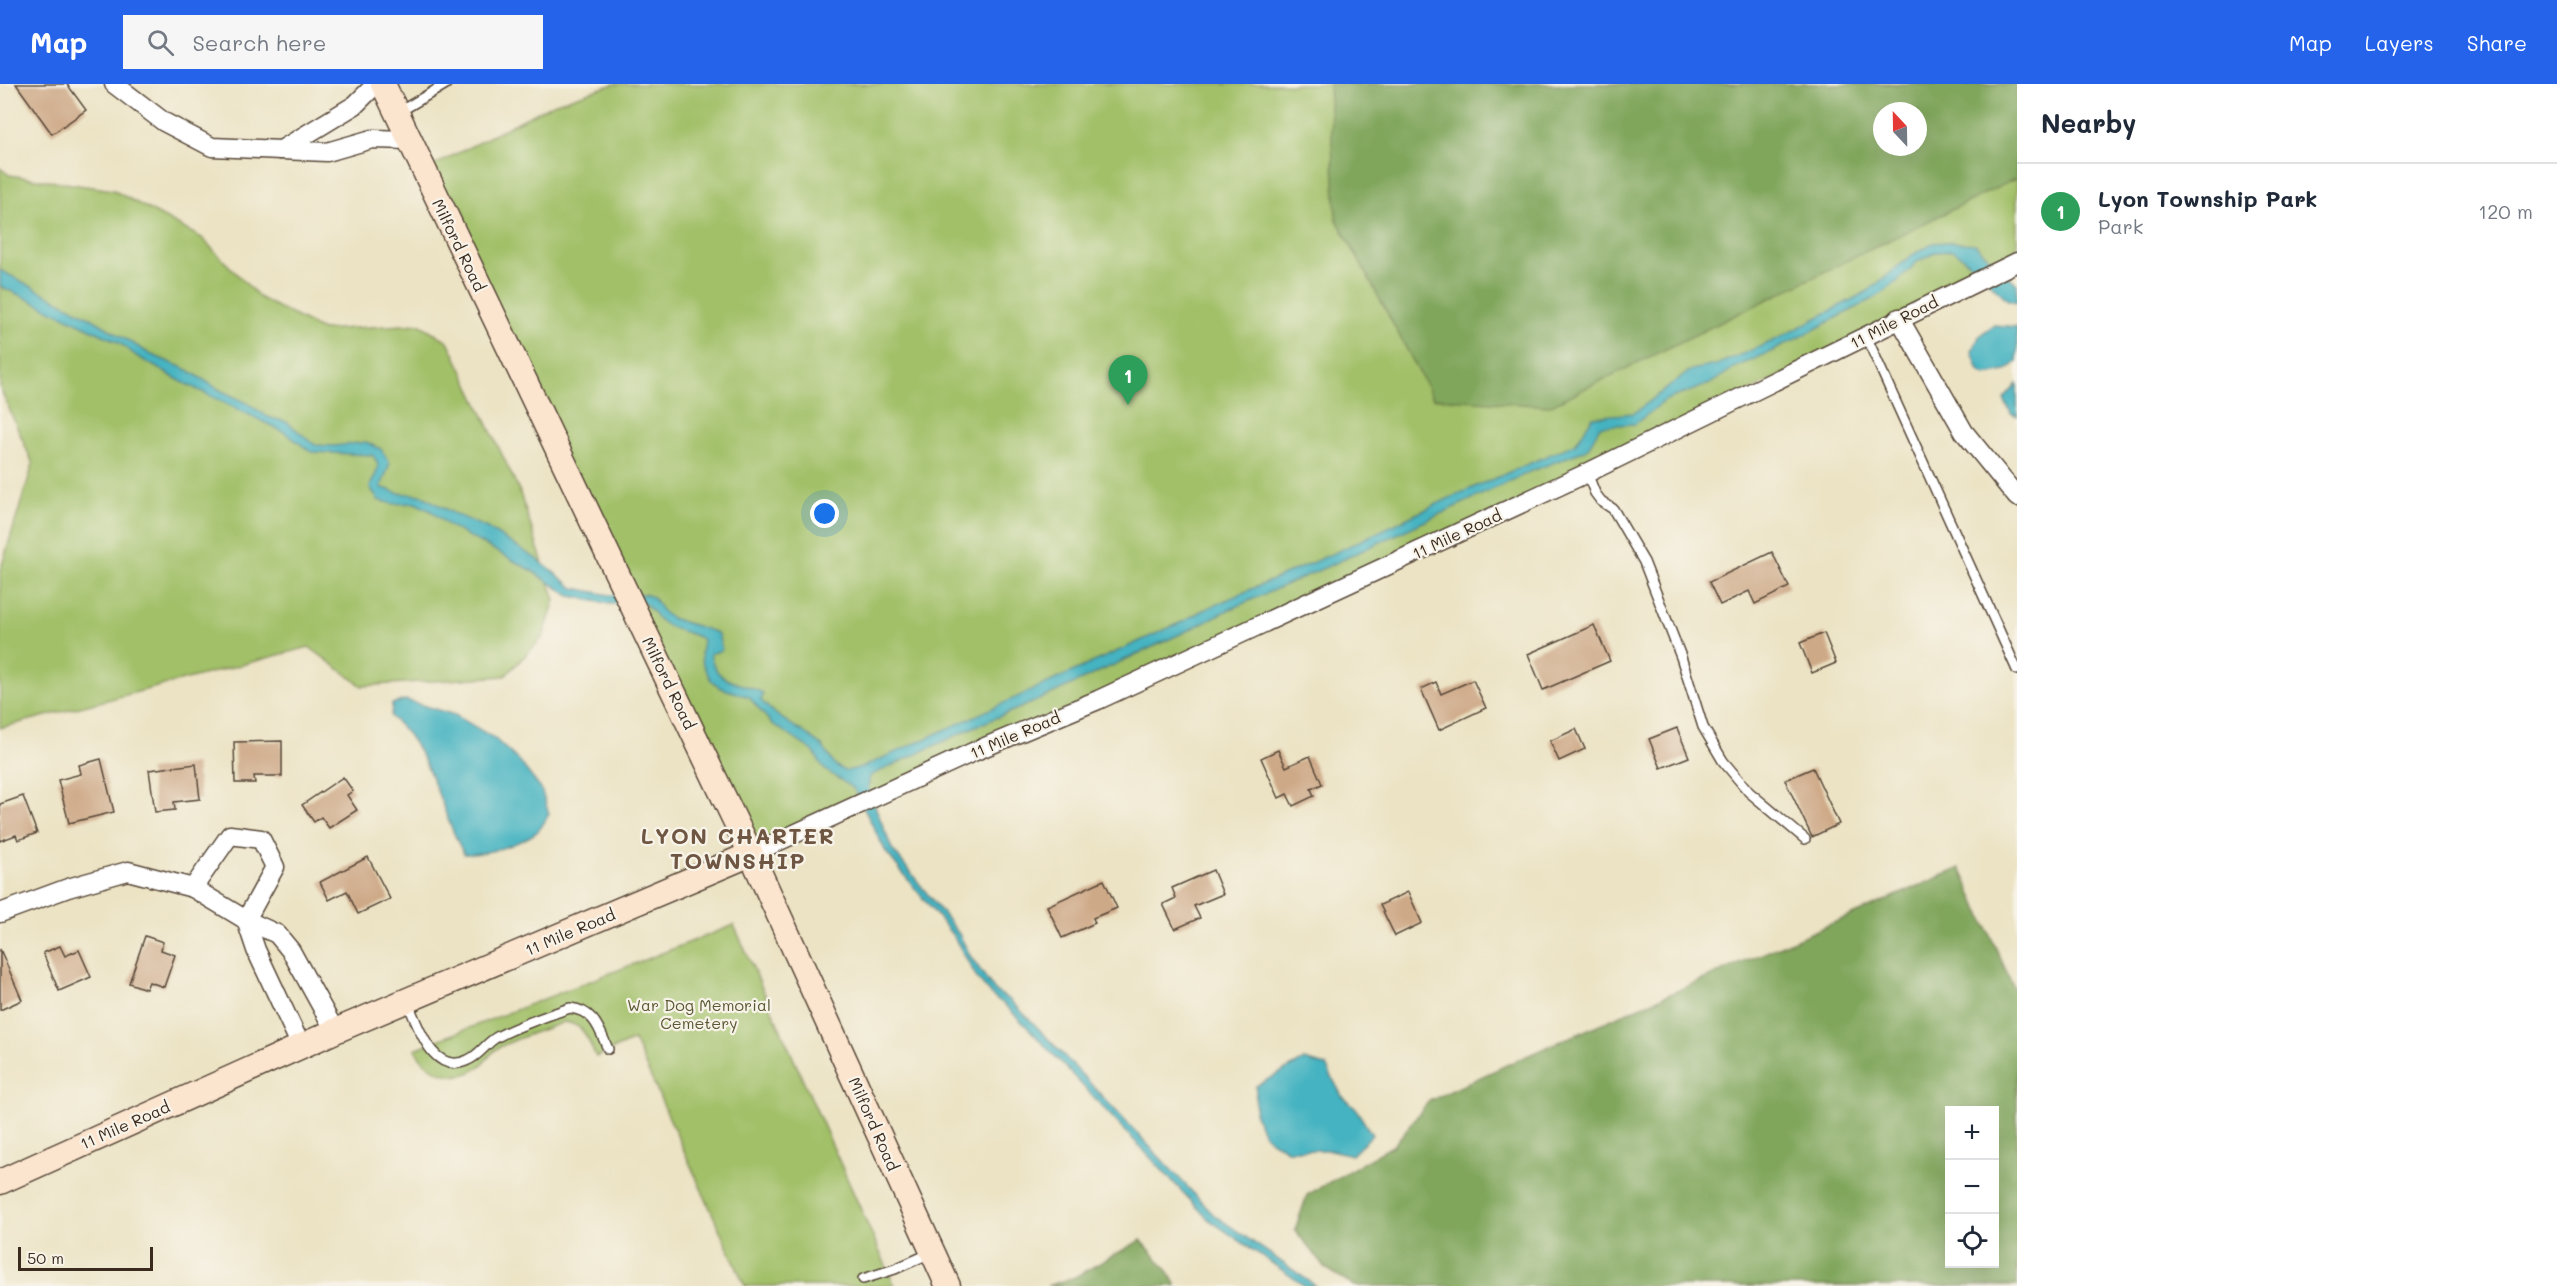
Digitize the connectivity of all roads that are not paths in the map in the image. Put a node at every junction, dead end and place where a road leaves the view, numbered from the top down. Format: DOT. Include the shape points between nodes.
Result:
graph roads {
  1 [pos="114,84"];
  2 [pos="376,84"];
  3 [pos="383,84"];
  4 [pos="446,84"];
  5 [pos="396,113"];
  6 [pos="409,140"];
  7 [pos="281,150"];
  8 [pos="2013,264"];
  9 [pos="1899,318"];
  10 [pos="1866,336"];
  11 [pos="1587,473"];
  12 [pos="2017,496"];
  13 [pos="2017,670"];
  14 [pos="1805,838"];
  15 [pos="752,854"];
  16 [pos="193,888"];
  17 [pos="0,913"];
  18 [pos="246,920"];
  19 [pos="407,1001"];
  20 [pos="335,1031"];
  21 [pos="301,1046"];
  22 [pos="608,1049"];
  23 [pos="0,1182"];
  24 [pos="933,1252"];
  25 [pos="863,1279"];
  26 [pos="948,1286"];
  1 -- 7 [label="street" via="164,122 212,147"];
  2 -- 7 [label="street" via="355,105"];
  3 -- 5 [label="street, Milford Road"];
  4 -- 5 [label="lane"];
  5 -- 6 [label="street, Milford Road"];
  6 -- 7 [label="street" via="372,139 327,152"];
  6 -- 15 [label="street, Milford Road"];
  8 -- 9 [label="street, 11 Mile Road"];
  9 -- 10 [label="street, 11 Mile Road"];
  9 -- 12 [label="street" via="1964,432"];
  10 -- 11 [label="street, 11 Mile Road"];
  10 -- 13 [label="lane"];
  11 -- 14 [label="lane" via="1595,493 1613,509 1644,562 1703,727 1723,761 1749,792"];
  11 -- 15 [label="street, 11 Mile Road" via="1098,700 973,752"];
  15 -- 19 [label="street, 11 Mile Road"];
  15 -- 24 [label="street, Milford Road"];
  16 -- 17 [label="street" via="128,871"];
  16 -- 18 [label="street"];
  16 -- 18 [label="street" via="230,835 261,839 275,867"];
  18 -- 20 [label="street" via="277,934 291,951"];
  18 -- 21 [label="street"];
  19 -- 20 [label="street, 11 Mile Road"];
  19 -- 22 [label="lane" via="430,1049 447,1062 469,1060 498,1036 570,1008 582,1010 596,1021"];
  20 -- 21 [label="street, 11 Mile Road"];
  21 -- 23 [label="street, 11 Mile Road"];
  24 -- 25 [label="lane"];
  24 -- 26 [label="street, Milford Road"];
}
